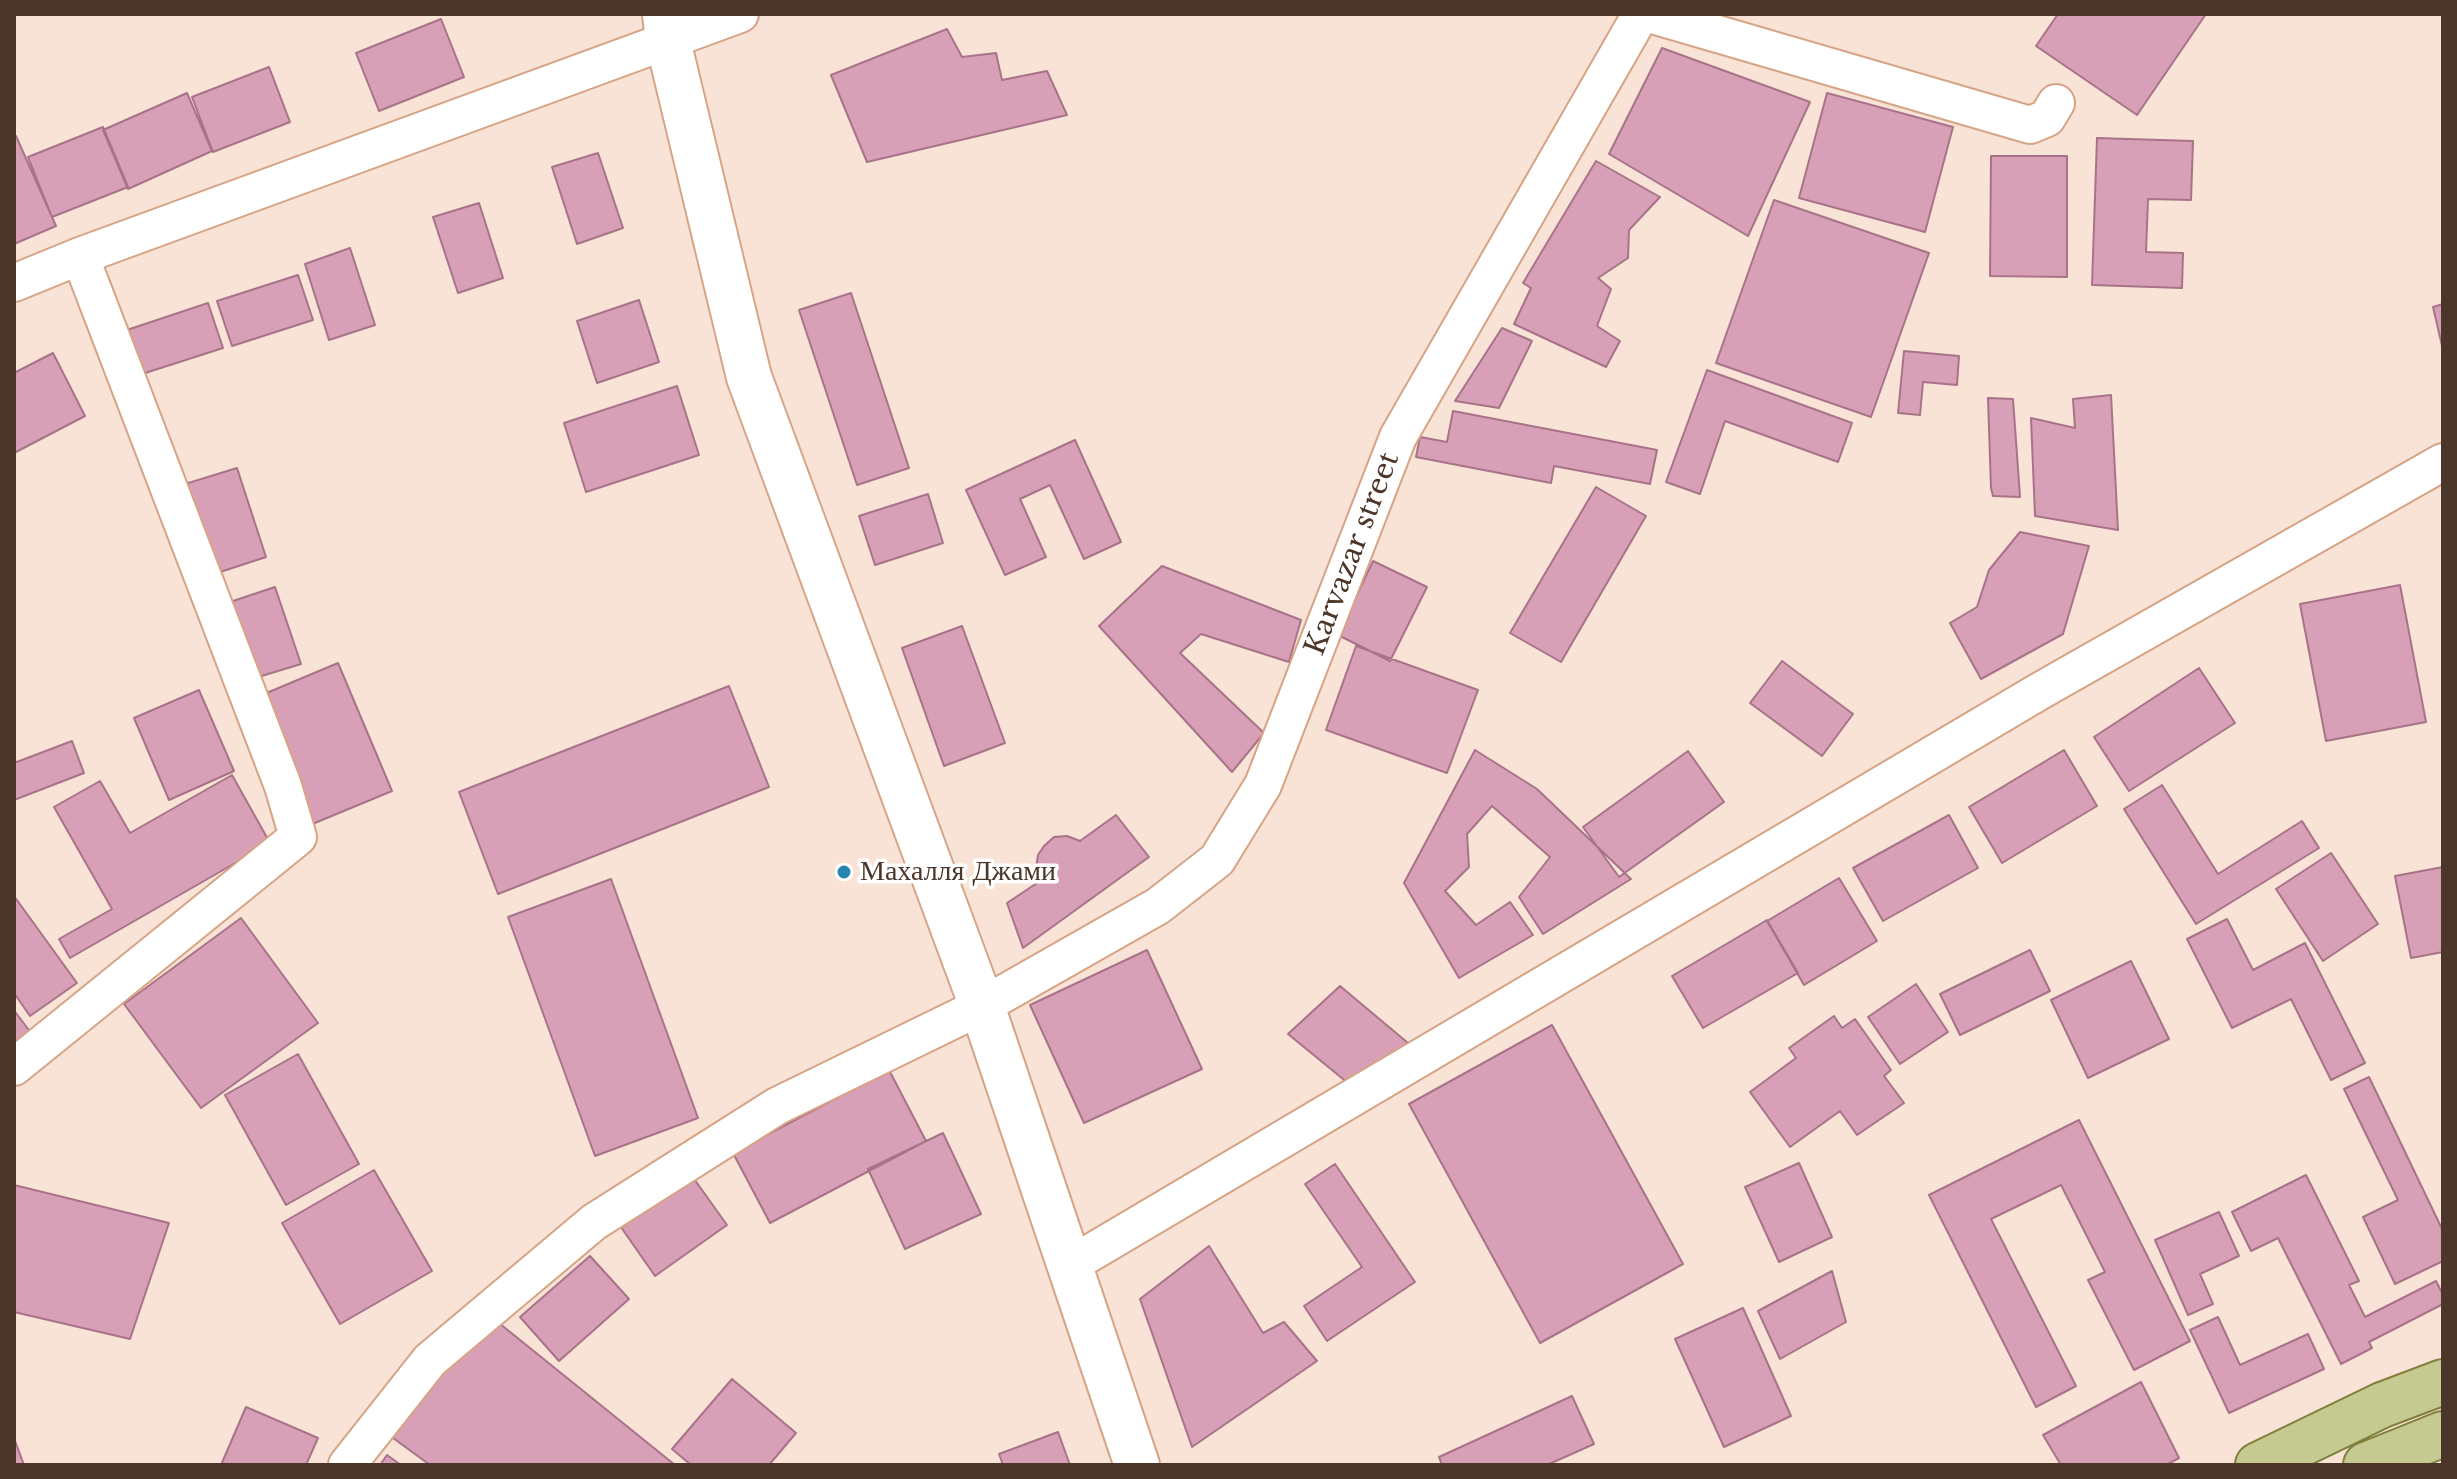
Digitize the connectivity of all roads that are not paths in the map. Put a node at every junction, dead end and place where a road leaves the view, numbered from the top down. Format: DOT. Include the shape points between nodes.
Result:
graph roads {
  1 [pos="740,14"];
  2 [pos="1641,14"];
  3 [pos="1649,14"];
  4 [pos="667,27"];
  5 [pos="2056,103"];
  6 [pos="80,256"];
  7 [pos="14,283"];
  8 [pos="2443,462"];
  9 [pos="982,1006"];
  10 [pos="14,1067"];
  11 [pos="1070,1265"];
  12 [pos="2443,1382"];
  13 [pos="2443,1434"];
  14 [pos="347,1465"];
  15 [pos="1137,1465"];
  16 [pos="2258,1465"];
  17 [pos="2366,1465"];
  1 -- 4 [label="street"];
  2 -- 9 [label="street, Karvazar street" via="1398,437 1263,785 1217,860 1158,906"];
  3 -- 5 [label="street" via="2030,125 2047,118"];
  4 -- 6 [label="street"];
  4 -- 9 [label="street" via="749,377"];
  6 -- 7 [label="street"];
  6 -- 10 [label="street" via="298,837"];
  8 -- 11 [label="street" via="2012,707"];
  9 -- 11 [label="street"];
  9 -- 14 [label="street, Karvazar street" via="777,1106 594,1222 430,1360"];
  11 -- 15 [label="street"];
  12 -- 16 [label="main road"];
  13 -- 17 [label="main road"];
}
